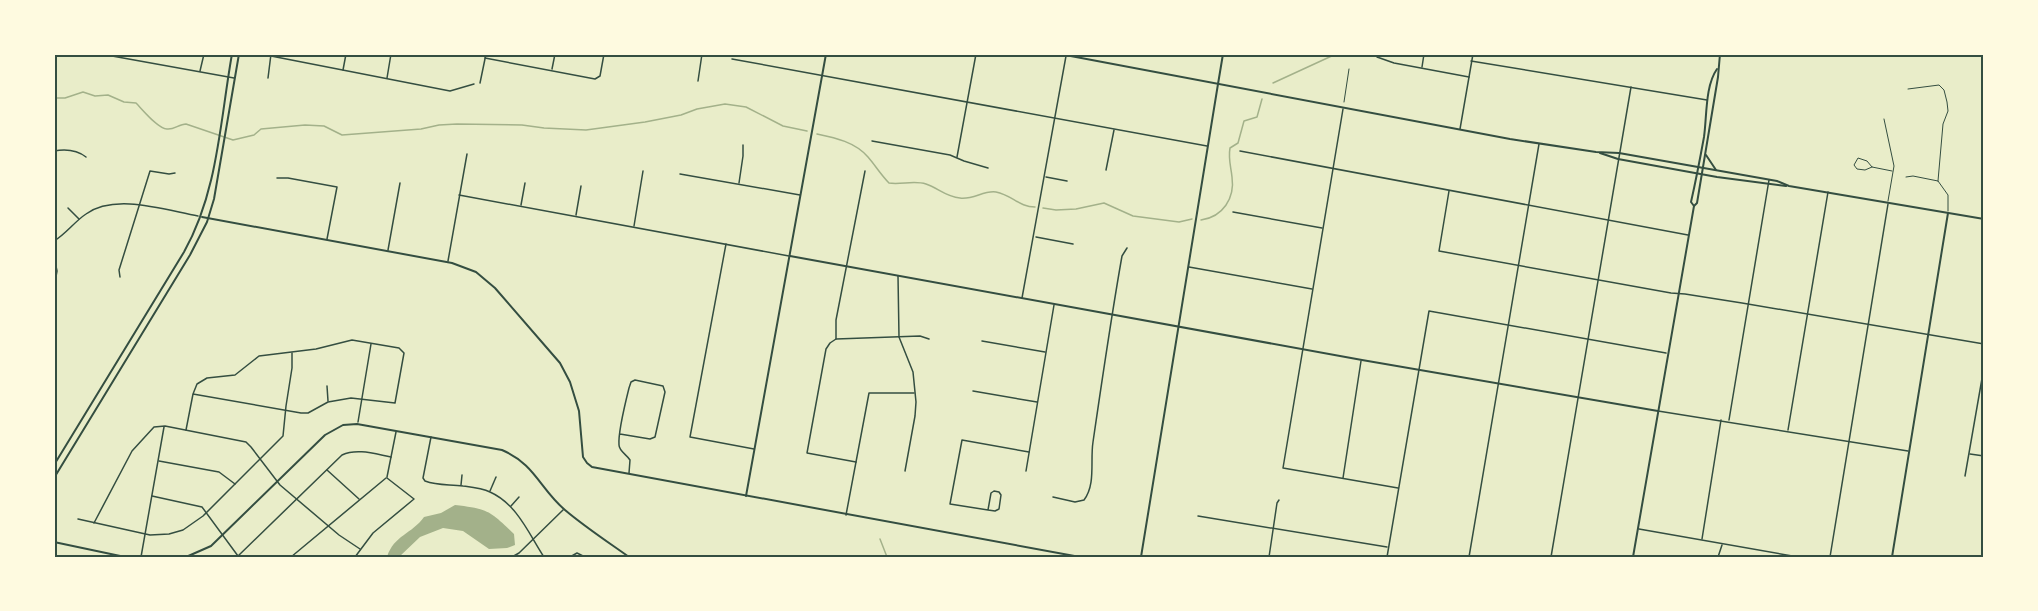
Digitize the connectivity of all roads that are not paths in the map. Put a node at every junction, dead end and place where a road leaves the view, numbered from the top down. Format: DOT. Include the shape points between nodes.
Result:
graph roads {
  1 [pos="101,54"];
  2 [pos="204,54"];
  3 [pos="232,54"];
  4 [pos="239,54"];
  5 [pos="346,54"];
  6 [pos="391,54"];
  7 [pos="486,54"];
  8 [pos="555,54"];
  9 [pos="604,54"];
  10 [pos="702,54"];
  11 [pos="826,54"];
  12 [pos="976,54"];
  13 [pos="1060,54"];
  14 [pos="1223,54"];
  15 [pos="1424,54"];
  16 [pos="1473,54"];
  17 [pos="1720,54"];
  18 [pos="271,55"];
  19 [pos="1066,55"];
  20 [pos="1377,57"];
  21 [pos="485,58"];
  22 [pos="732,59"];
  23 [pos="1471,61"];
  24 [pos="1422,68"];
  25 [pos="1349,69"];
  26 [pos="1717,69"];
  27 [pos="552,70"];
  28 [pos="343,71"];
  29 [pos="200,72"];
  30 [pos="822,76"];
  31 [pos="228,77"];
  32 [pos="1469,77"];
  33 [pos="235,78"];
  34 [pos="268,78"];
  35 [pos="387,79"];
  36 [pos="698,81"];
  37 [pos="480,83"];
  38 [pos="474,84"];
  39 [pos="1218,84"];
  40 [pos="1631,87"];
  41 [pos="1908,89"];
  42 [pos="1708,100"];
  43 [pos="1344,102"];
  44 [pos="967,103"];
  45 [pos="1343,107"];
  46 [pos="1054,118"];
  47 [pos="1884,119"];
  48 [pos="1114,129"];
  49 [pos="1460,129"];
  50 [pos="872,141"];
  51 [pos="1539,143"];
  52 [pos="742,145"];
  53 [pos="1208,146"];
  54 [pos="54,151"];
  55 [pos="1240,151"];
  56 [pos="1596,152"];
  57 [pos="1619,153"];
  58 [pos="467,154"];
  59 [pos="1706,154"];
  60 [pos="86,157"];
  61 [pos="957,158"];
  62 [pos="1618,159"];
  63 [pos="1698,167"];
  64 [pos="1872,167"];
  65 [pos="988,168"];
  66 [pos="1703,168"];
  67 [pos="1333,169"];
  68 [pos="1106,170"];
  69 [pos="1716,170"];
  70 [pos="643,171"];
  71 [pos="865,171"];
  72 [pos="1894,171"];
  73 [pos="175,173"];
  74 [pos="680,174"];
  75 [pos="1697,174"];
  76 [pos="1702,174"];
  77 [pos="1045,177"];
  78 [pos="1906,177"];
  79 [pos="277,178"];
  80 [pos="1067,181"];
  81 [pos="1938,181"];
  82 [pos="1768,182"];
  83 [pos="400,183"];
  84 [pos="525,183"];
  85 [pos="738,184"];
  86 [pos="581,186"];
  87 [pos="1449,191"];
  88 [pos="1828,192"];
  89 [pos="459,195"];
  90 [pos="801,195"];
  91 [pos="1888,203"];
  92 [pos="520,205"];
  93 [pos="139,206"];
  94 [pos="1528,206"];
  95 [pos="1694,206"];
  96 [pos="68,208"];
  97 [pos="1233,212"];
  98 [pos="1948,213"];
  99 [pos="576,216"];
  100 [pos="202,217"];
  101 [pos="208,218"];
  102 [pos="80,219"];
  103 [pos="1984,219"];
  104 [pos="1609,220"];
  105 [pos="634,227"];
  106 [pos="1323,229"];
  107 [pos="1688,235"];
  108 [pos="1034,237"];
  109 [pos="327,240"];
  110 [pos="54,241"];
  111 [pos="726,244"];
  112 [pos="1073,244"];
  113 [pos="1127,248"];
  114 [pos="387,251"];
  115 [pos="790,256"];
  116 [pos="54,257"];
  117 [pos="448,262"];
  118 [pos="847,266"];
  119 [pos="1518,266"];
  120 [pos="1189,267"];
  121 [pos="898,275"];
  122 [pos="120,277"];
  123 [pos="1598,280"];
  124 [pos="54,287"];
  125 [pos="1312,289"];
  126 [pos="1677,294"];
  127 [pos="1022,298"];
  128 [pos="1054,304"];
  129 [pos="1748,304"];
  130 [pos="1807,314"];
  131 [pos="1113,315"];
  132 [pos="1868,324"];
  133 [pos="1508,325"];
  134 [pos="1179,327"];
  135 [pos="1928,334"];
  136 [pos="899,337"];
  137 [pos="836,339"];
  138 [pos="929,339"];
  139 [pos="1588,340"];
  140 [pos="982,341"];
  141 [pos="372,344"];
  142 [pos="1984,344"];
  143 [pos="1303,349"];
  144 [pos="292,352"];
  145 [pos="1046,352"];
  146 [pos="1667,353"];
  147 [pos="1362,360"];
  148 [pos="1984,367"];
  149 [pos="1419,370"];
  150 [pos="1498,384"];
  151 [pos="327,386"];
  152 [pos="973,391"];
  153 [pos="915,393"];
  154 [pos="192,394"];
  155 [pos="1979,396"];
  156 [pos="1983,397"];
  157 [pos="362,398"];
  158 [pos="1577,398"];
  159 [pos="328,402"];
  160 [pos="1038,402"];
  161 [pos="286,411"];
  162 [pos="1658,411"];
  163 [pos="1720,420"];
  164 [pos="1729,421"];
  165 [pos="357,424"];
  166 [pos="165,426"];
  167 [pos="186,430"];
  168 [pos="396,430"];
  169 [pos="1788,431"];
  170 [pos="620,434"];
  171 [pos="431,436"];
  172 [pos="1848,441"];
  173 [pos="754,450"];
  174 [pos="1909,451"];
  175 [pos="1029,452"];
  176 [pos="1970,453"];
  177 [pos="1984,456"];
  178 [pos="391,457"];
  179 [pos="261,459"];
  180 [pos="158,461"];
  181 [pos="856,462"];
  182 [pos="54,465"];
  183 [pos="326,470"];
  184 [pos="905,471"];
  185 [pos="1026,471"];
  186 [pos="629,474"];
  187 [pos="462,475"];
  188 [pos="1965,476"];
  189 [pos="495,477"];
  190 [pos="54,478"];
  191 [pos="386,478"];
  192 [pos="1342,479"];
  193 [pos="277,481"];
  194 [pos="236,484"];
  195 [pos="460,486"];
  196 [pos="1399,488"];
  197 [pos="490,492"];
  198 [pos="151,495"];
  199 [pos="746,496"];
  200 [pos="519,497"];
  201 [pos="1053,497"];
  202 [pos="297,499"];
  203 [pos="360,499"];
  204 [pos="1279,500"];
  205 [pos="510,506"];
  206 [pos="564,509"];
  207 [pos="988,510"];
  208 [pos="207,513"];
  209 [pos="846,515"];
  210 [pos="1198,516"];
  211 [pos="78,519"];
  212 [pos="94,523"];
  213 [pos="330,526"];
  214 [pos="1273,529"];
  215 [pos="1638,529"];
  216 [pos="144,534"];
  217 [pos="223,535"];
  218 [pos="533,540"];
  219 [pos="1701,540"];
  220 [pos="54,542"];
  221 [pos="1722,544"];
  222 [pos="1389,547"];
  223 [pos="360,549"];
  224 [pos="1770,552"];
  225 [pos="1769,556"];
  226 [pos="125,557"];
  227 [pos="141,557"];
  228 [pos="186,557"];
  229 [pos="238,557"];
  230 [pos="291,557"];
  231 [pos="355,557"];
  232 [pos="512,557"];
  233 [pos="544,557"];
  234 [pos="570,557"];
  235 [pos="585,557"];
  236 [pos="629,557"];
  237 [pos="1080,557"];
  238 [pos="1141,557"];
  239 [pos="1269,557"];
  240 [pos="1387,557"];
  241 [pos="1469,557"];
  242 [pos="1551,557"];
  243 [pos="1633,557"];
  244 [pos="1718,557"];
  245 [pos="1798,557"];
  246 [pos="1830,557"];
  247 [pos="1892,557"];
  1 -- 29 [label="street"];
  2 -- 29 [label="street"];
  3 -- 31 [label="street"];
  4 -- 33 [label="street"];
  5 -- 28 [label="street"];
  6 -- 35 [label="street"];
  7 -- 21 [label="street"];
  8 -- 27 [label="street"];
  9 -- 27 [label="street" via="598,78"];
  10 -- 36 [label="street"];
  11 -- 30 [label="street"];
  12 -- 44 [label="street"];
  13 -- 19 [label="street"];
  14 -- 39 [label="street"];
  15 -- 24 [label="street"];
  16 -- 23 [label="street"];
  17 -- 26 [label="street"];
  18 -- 28 [label="street"];
  18 -- 34 [label="street"];
  19 -- 39 [label="street"];
  19 -- 46 [label="street"];
  20 -- 24 [label="street"];
  21 -- 27 [label="street"];
  21 -- 37 [label="street"];
  22 -- 30 [label="street"];
  23 -- 32 [label="street"];
  23 -- 40 [label="street"];
  24 -- 32 [label="street"];
  25 -- 43 [label="lane"];
  26 -- 42 [label="street"];
  26 -- 59 [label="street"];
  28 -- 35 [label="street"];
  29 -- 31 [label="street"];
  30 -- 44 [label="street"];
  30 -- 90 [label="street"];
  31 -- 33 [label="street"];
  31 -- 100 [label="street"];
  32 -- 49 [label="street"];
  33 -- 101 [label="street"];
  35 -- 38 [label="street" via="450,92"];
  39 -- 45 [label="street"];
  39 -- 53 [label="street"];
  40 -- 42 [label="street"];
  40 -- 57 [label="street"];
  41 -- 81 [label="lane" via="1939,85 1944,90 1948,111 1943,124"];
  42 -- 63 [label="street"];
  44 -- 46 [label="street"];
  44 -- 61 [label="street"];
  45 -- 49 [label="street"];
  45 -- 67 [label="street"];
  46 -- 48 [label="street"];
  46 -- 77 [label="street"];
  47 -- 72 [label="lane"];
  48 -- 53 [label="street"];
  48 -- 68 [label="street"];
  49 -- 51 [label="street"];
  50 -- 61 [label="street"];
  51 -- 56 [label="street"];
  51 -- 94 [label="street"];
  52 -- 85 [label="street"];
  53 -- 120 [label="street"];
  54 -- 60 [label="street"];
  55 -- 67 [label="street"];
  56 -- 57 [label="street"];
  56 -- 62 [label="street"];
  57 -- 62 [label="street"];
  57 -- 63 [label="street"];
  58 -- 89 [label="street"];
  59 -- 66 [label="street"];
  59 -- 69 [label="street"];
  61 -- 65 [label="street"];
  62 -- 75 [label="street"];
  62 -- 104 [label="street"];
  63 -- 66 [label="street"];
  63 -- 75 [label="street"];
  64 -- 64 [label="lane" via="1858,158 1854,165 1864,170"];
  64 -- 72 [label="lane"];
  66 -- 69 [label="street"];
  66 -- 76 [label="street"];
  67 -- 87 [label="street"];
  67 -- 106 [label="street"];
  69 -- 82 [label="street"];
  70 -- 105 [label="street"];
  71 -- 118 [label="street"];
  72 -- 91 [label="lane"];
  73 -- 93 [label="street" via="150,171"];
  74 -- 85 [label="street"];
  75 -- 76 [label="street"];
  75 -- 95 [label="street"];
  76 -- 82 [label="street"];
  76 -- 95 [label="street"];
  77 -- 80 [label="street"];
  77 -- 108 [label="street"];
  78 -- 81 [label="lane"];
  79 -- 109 [label="street" via="337,187"];
  81 -- 98 [label="lane" via="1948,195"];
  82 -- 88 [label="street"];
  82 -- 129 [label="street"];
  83 -- 114 [label="street"];
  84 -- 92 [label="street"];
  85 -- 90 [label="street"];
  86 -- 99 [label="street"];
  87 -- 94 [label="street"];
  87 -- 119 [label="street" via="1439,251"];
  88 -- 91 [label="street"];
  88 -- 130 [label="street"];
  89 -- 92 [label="street"];
  89 -- 117 [label="street"];
  90 -- 115 [label="street"];
  91 -- 98 [label="street"];
  91 -- 132 [label="street"];
  92 -- 99 [label="street"];
  93 -- 100 [label="street"];
  93 -- 102 [label="street" via="99,206"];
  93 -- 122 [label="street"];
  94 -- 104 [label="street"];
  94 -- 119 [label="street"];
  95 -- 107 [label="street"];
  96 -- 102 [label="street"];
  97 -- 106 [label="street"];
  98 -- 103 [label="street"];
  98 -- 135 [label="street"];
  99 -- 105 [label="street"];
  100 -- 101 [label="street"];
  100 -- 182 [label="street"];
  101 -- 109 [label="street"];
  101 -- 190 [label="street" via="190,255"];
  102 -- 110 [label="street"];
  104 -- 107 [label="street"];
  104 -- 123 [label="street"];
  105 -- 111 [label="street"];
  106 -- 125 [label="street"];
  107 -- 126 [label="street"];
  108 -- 112 [label="street"];
  108 -- 127 [label="street"];
  109 -- 114 [label="street"];
  111 -- 115 [label="street"];
  111 -- 173 [label="street" via="690,437"];
  113 -- 131 [label="street" via="1122,255"];
  114 -- 117 [label="street"];
  115 -- 118 [label="street"];
  115 -- 173 [label="street"];
  116 -- 124 [label="street"];
  117 -- 186 [label="street" via="467,268 488,282 560,363 579,411 586,462 595,468"];
  118 -- 121 [label="street"];
  118 -- 137 [label="street"];
  119 -- 123 [label="street"];
  119 -- 133 [label="street"];
  120 -- 125 [label="street"];
  120 -- 134 [label="street"];
  121 -- 127 [label="street"];
  121 -- 136 [label="street"];
  123 -- 126 [label="street"];
  123 -- 139 [label="street"];
  125 -- 143 [label="street"];
  126 -- 129 [label="street"];
  126 -- 146 [label="street"];
  127 -- 128 [label="street"];
  128 -- 131 [label="street"];
  128 -- 145 [label="street"];
  129 -- 130 [label="street"];
  129 -- 164 [label="street"];
  130 -- 132 [label="street"];
  130 -- 169 [label="street"];
  131 -- 134 [label="street"];
  131 -- 201 [label="street" via="1088,494 1084,500 1075,502"];
  132 -- 135 [label="street"];
  132 -- 172 [label="street"];
  133 -- 139 [label="street"];
  133 -- 149 [label="street" via="1429,311"];
  133 -- 150 [label="street"];
  134 -- 143 [label="street"];
  134 -- 238 [label="street"];
  135 -- 142 [label="street"];
  135 -- 174 [label="street"];
  136 -- 137 [label="street"];
  136 -- 138 [label="street"];
  136 -- 153 [label="street" via="913,372"];
  137 -- 181 [label="street" via="826,349 807,453"];
  139 -- 146 [label="street"];
  139 -- 158 [label="street"];
  140 -- 145 [label="street"];
  141 -- 144 [label="street" via="352,340"];
  141 -- 157 [label="street"];
  141 -- 157 [label="street" via="404,351 404,356 395,403"];
  143 -- 147 [label="street"];
  143 -- 192 [label="street" via="1283,468"];
  144 -- 154 [label="street" via="258,356 233,376 204,379"];
  144 -- 161 [label="street"];
  145 -- 160 [label="street"];
  146 -- 162 [label="street"];
  147 -- 149 [label="street"];
  147 -- 192 [label="street"];
  148 -- 155 [label="street"];
  149 -- 150 [label="street"];
  149 -- 196 [label="street"];
  150 -- 158 [label="street"];
  150 -- 241 [label="street"];
  151 -- 159 [label="street"];
  152 -- 160 [label="street"];
  153 -- 181 [label="street" via="869,393"];
  153 -- 184 [label="street"];
  154 -- 161 [label="street"];
  154 -- 167 [label="street"];
  155 -- 156 [label="street"];
  155 -- 176 [label="street"];
  157 -- 159 [label="street"];
  157 -- 165 [label="street"];
  158 -- 162 [label="street"];
  158 -- 242 [label="street"];
  159 -- 161 [label="street" via="306,413"];
  160 -- 175 [label="street"];
  161 -- 179 [label="street" via="283,436"];
  162 -- 163 [label="street"];
  162 -- 215 [label="street"];
  163 -- 164 [label="street"];
  163 -- 219 [label="street"];
  164 -- 169 [label="street"];
  165 -- 168 [label="street"];
  165 -- 193 [label="street" via="343,425 325,435"];
  166 -- 167 [label="street"];
  166 -- 180 [label="street"];
  166 -- 212 [label="street" via="154,427 135,447"];
  167 -- 179 [label="street" via="244,441"];
  168 -- 171 [label="street"];
  168 -- 178 [label="street"];
  169 -- 172 [label="street"];
  170 -- 170 [label="street" via="631,382 663,386 656,437"];
  170 -- 186 [label="street" via="620,448 630,462"];
  171 -- 195 [label="street" via="424,480"];
  171 -- 206 [label="street" via="514,455"];
  172 -- 174 [label="street"];
  172 -- 246 [label="street"];
  173 -- 199 [label="street"];
  174 -- 247 [label="street"];
  175 -- 185 [label="street"];
  175 -- 207 [label="street" via="962,440 950,504"];
  176 -- 177 [label="street"];
  176 -- 188 [label="street"];
  178 -- 183 [label="street" via="351,452"];
  178 -- 191 [label="street"];
  179 -- 193 [label="street"];
  179 -- 194 [label="street"];
  180 -- 194 [label="street" via="219,472"];
  180 -- 198 [label="street"];
  181 -- 209 [label="street"];
  183 -- 202 [label="street"];
  183 -- 203 [label="street"];
  186 -- 199 [label="street"];
  187 -- 195 [label="street"];
  189 -- 197 [label="street"];
  191 -- 203 [label="street"];
  191 -- 223 [label="street" via="414,500 375,530"];
  192 -- 196 [label="street"];
  193 -- 202 [label="street"];
  193 -- 217 [label="street"];
  194 -- 208 [label="street"];
  195 -- 197 [label="street"];
  196 -- 222 [label="street"];
  197 -- 205 [label="street"];
  198 -- 208 [label="street" via="197,504"];
  198 -- 216 [label="street"];
  199 -- 209 [label="street"];
  200 -- 205 [label="street"];
  202 -- 213 [label="street"];
  202 -- 229 [label="street"];
  203 -- 213 [label="street"];
  204 -- 214 [label="street"];
  205 -- 218 [label="street"];
  206 -- 218 [label="street"];
  206 -- 236 [label="street"];
  207 -- 207 [label="street" via="991,493 999,492 999,509"];
  208 -- 216 [label="street" via="183,530"];
  208 -- 217 [label="street"];
  209 -- 237 [label="street"];
  210 -- 214 [label="street"];
  211 -- 212 [label="street"];
  212 -- 216 [label="street"];
  213 -- 223 [label="street"];
  213 -- 230 [label="street"];
  214 -- 222 [label="street"];
  214 -- 239 [label="street"];
  215 -- 219 [label="street"];
  215 -- 243 [label="street"];
  216 -- 227 [label="street"];
  217 -- 228 [label="street" via="211,546"];
  217 -- 229 [label="street"];
  218 -- 232 [label="street"];
  218 -- 233 [label="street"];
  219 -- 221 [label="street"];
  220 -- 226 [label="street"];
  221 -- 224 [label="street"];
  221 -- 244 [label="street"];
  222 -- 240 [label="street"];
  223 -- 231 [label="street"];
  224 -- 225 [label="street"];
  224 -- 245 [label="street"];
  234 -- 235 [label="street"];
}
